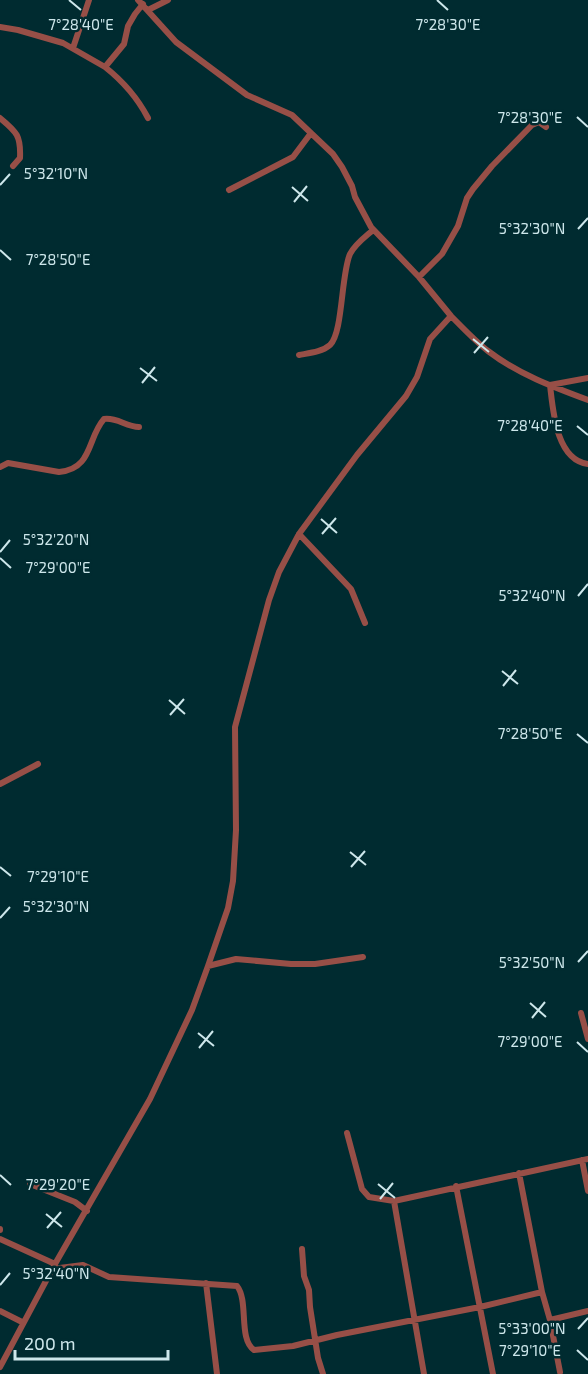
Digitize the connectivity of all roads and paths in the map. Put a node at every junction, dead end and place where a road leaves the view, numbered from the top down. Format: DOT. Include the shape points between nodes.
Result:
graph roads {
  1 [pos="89,0"];
  2 [pos="168,0"];
  3 [pos="143,5"];
  4 [pos="0,27"];
  5 [pos="73,48"];
  6 [pos="105,68"];
  7 [pos="0,118"];
  8 [pos="148,118"];
  9 [pos="546,127"];
  10 [pos="311,133"];
  11 [pos="13,166"];
  12 [pos="229,190"];
  13 [pos="373,230"];
  14 [pos="419,277"];
  15 [pos="451,316"];
  16 [pos="299,355"];
  17 [pos="588,378"];
  18 [pos="550,386"];
  19 [pos="588,400"];
  20 [pos="139,427"];
  21 [pos="588,464"];
  22 [pos="0,467"];
  23 [pos="299,534"];
  24 [pos="365,623"];
  25 [pos="38,764"];
  26 [pos="0,784"];
  27 [pos="363,957"];
  28 [pos="208,966"];
  29 [pos="581,1013"];
  30 [pos="588,1040"];
  31 [pos="347,1133"];
  32 [pos="585,1160"];
  33 [pos="519,1173"];
  34 [pos="30,1184"];
  35 [pos="456,1186"];
  36 [pos="588,1191"];
  37 [pos="394,1201"];
  38 [pos="87,1211"];
  39 [pos="0,1239"];
  40 [pos="302,1249"];
  41 [pos="54,1267"];
  42 [pos="206,1283"];
  43 [pos="542,1292"];
  44 [pos="480,1307"];
  45 [pos="0,1311"];
  46 [pos="588,1311"];
  47 [pos="416,1319"];
  48 [pos="550,1320"];
  49 [pos="22,1322"];
  50 [pos="316,1341"];
  51 [pos="0,1366"];
  52 [pos="560,1372"];
  53 [pos="217,1374"];
  54 [pos="323,1374"];
  55 [pos="424,1374"];
  56 [pos="493,1374"];
  1 -- 5 [label="street"];
  2 -- 3 [label="street"];
  3 -- 6 [label="street" via="128,26 124,44"];
  3 -- 10 [label="street" via="176,42 247,95 292,115"];
  4 -- 5 [label="street"];
  5 -- 6 [label="street"];
  6 -- 8 [label="street" via="138,99"];
  7 -- 11 [label="street" via="18,134 21,143 20,158"];
  9 -- 14 [label="street" via="539,122 532,125 492,166 467,198 458,226 442,254"];
  10 -- 12 [label="street" via="293,157"];
  10 -- 13 [label="street" via="342,167"];
  13 -- 14 [label="street"];
  13 -- 16 [label="street" via="349,256 334,341 323,350"];
  14 -- 15 [label="street"];
  15 -- 18 [label="street" via="487,350"];
  15 -- 23 [label="street" via="430,339 406,396 357,454"];
  17 -- 18 [label="street"];
  18 -- 19 [label="street"];
  18 -- 21 [label="street" via="556,431 578,461"];
  20 -- 22 [label="street" via="104,419 87,456 66,472 8,463"];
  23 -- 24 [label="street" via="351,589"];
  23 -- 28 [label="street" via="269,600 235,727 233,881"];
  25 -- 26 [label="street"];
  27 -- 28 [label="street" via="315,964 236,959"];
  28 -- 38 [label="street" via="150,1099"];
  29 -- 30 [label="street"];
  31 -- 37 [label="street" via="362,1189 369,1197"];
  32 -- 33 [label="street"];
  32 -- 36 [label="street"];
  33 -- 35 [label="street"];
  33 -- 43 [label="street"];
  34 -- 38 [label="street"];
  35 -- 37 [label="street"];
  35 -- 44 [label="street"];
  37 -- 47 [label="street"];
  38 -- 41 [label="street"];
  39 -- 41 [label="street"];
  40 -- 50 [label="street"];
  41 -- 42 [label="street" via="83,1264 109,1277"];
  41 -- 49 [label="street"];
  42 -- 50 [label="street" via="240,1288 251,1348"];
  42 -- 53 [label="street"];
  43 -- 44 [label="street"];
  43 -- 48 [label="street"];
  44 -- 47 [label="street"];
  44 -- 56 [label="street"];
  45 -- 49 [label="street"];
  46 -- 48 [label="street"];
  47 -- 50 [label="street"];
  47 -- 55 [label="street"];
  48 -- 52 [label="street"];
  49 -- 51 [label="street"];
  50 -- 54 [label="street"];
}
